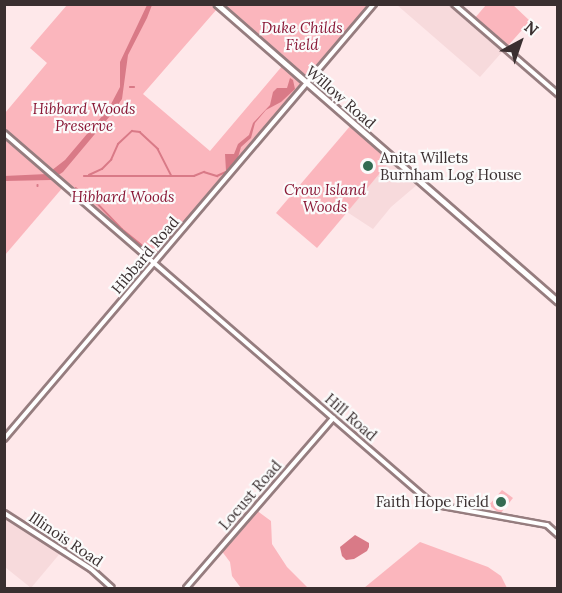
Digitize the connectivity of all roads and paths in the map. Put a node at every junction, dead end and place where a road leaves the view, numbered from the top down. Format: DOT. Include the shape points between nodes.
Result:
graph roads {
  1 [pos="217,4"];
  2 [pos="374,4"];
  3 [pos="454,4"];
  4 [pos="307,83"];
  5 [pos="558,94"];
  6 [pos="4,133"];
  7 [pos="155,262"];
  8 [pos="558,301"];
  9 [pos="333,418"];
  10 [pos="4,439"];
  11 [pos="4,513"];
  12 [pos="558,534"];
  13 [pos="112,588"];
  14 [pos="186,588"];
  1 -- 4 [label="main road, Willow Road"];
  2 -- 4 [label="street, Hibbard Road"];
  3 -- 5 [label="street"];
  4 -- 7 [label="street, Hibbard Road"];
  4 -- 8 [label="main road, Willow Road"];
  6 -- 7 [label="street, Hill Road"];
  7 -- 9 [label="street, Hill Road"];
  7 -- 10 [label="street, Hibbard Road"];
  9 -- 12 [label="street, Hill Road" via="434,504 547,525"];
  9 -- 14 [label="street, Locust Road"];
  11 -- 13 [label="street, Illinois Road" via="91,569"];
}
